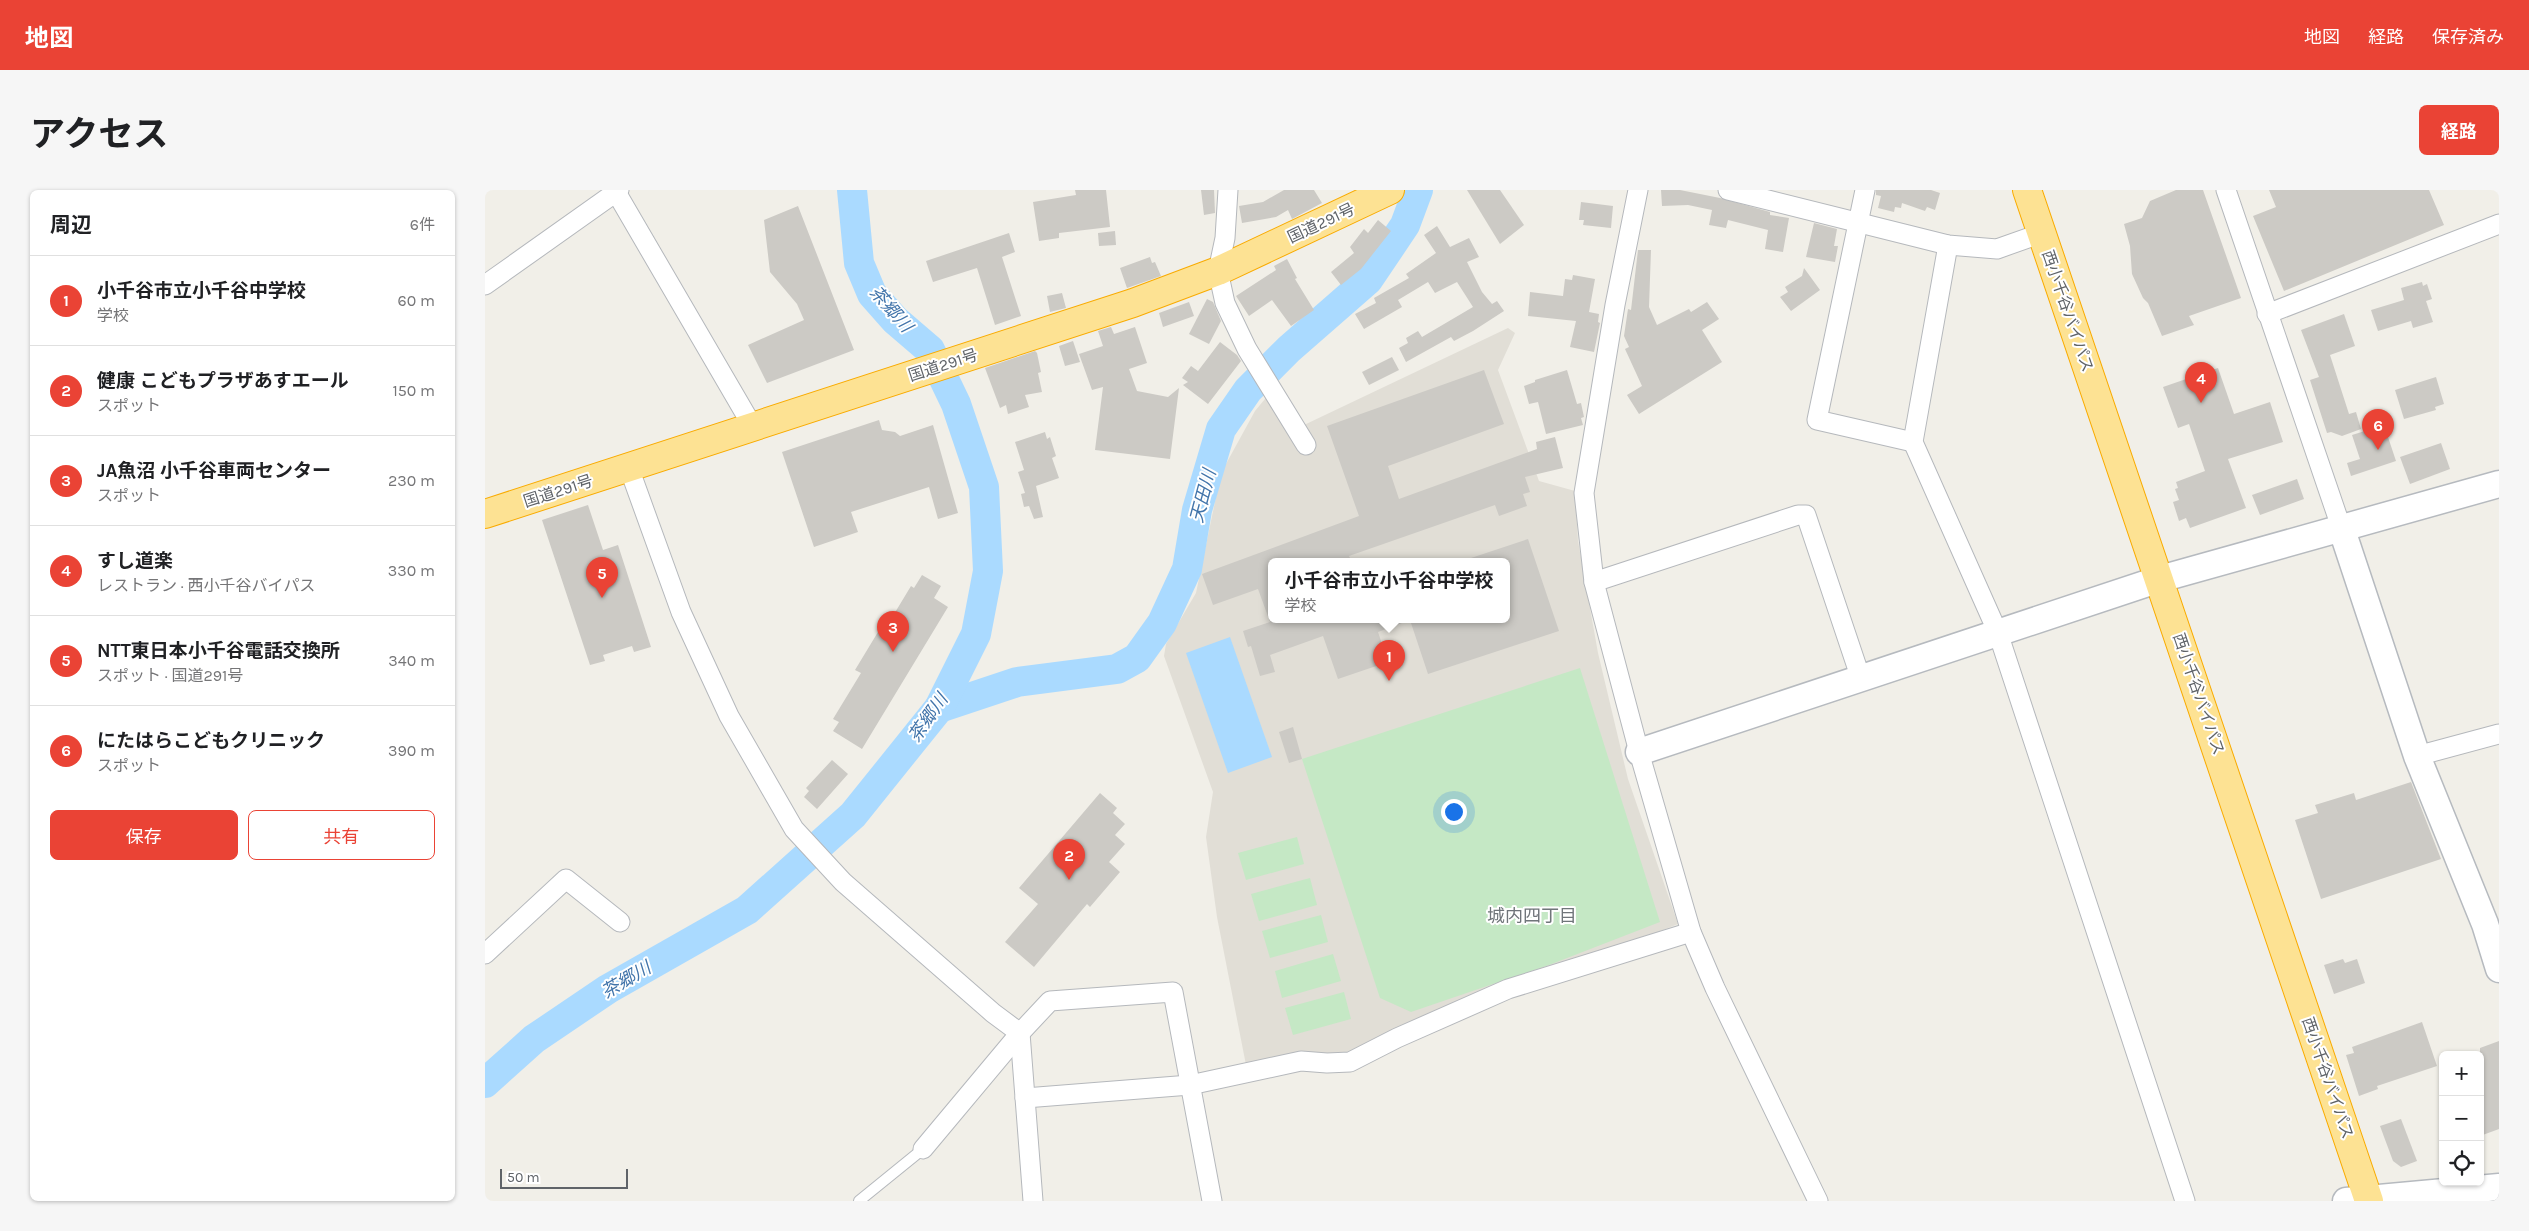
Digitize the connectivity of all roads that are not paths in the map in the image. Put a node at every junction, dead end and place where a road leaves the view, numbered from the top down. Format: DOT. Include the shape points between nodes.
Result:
graph roads {
  1 [pos="1228,190"];
  2 [pos="1390,190"];
  3 [pos="1638,190"];
  4 [pos="1728,190"];
  5 [pos="1865,190"];
  6 [pos="2027,190"];
  7 [pos="2226,190"];
  8 [pos="617,191"];
  9 [pos="1859,222"];
  10 [pos="2499,224"];
  11 [pos="2042,233"];
  12 [pos="1948,245"];
  13 [pos="1218,271"];
  14 [pos="485,285"];
  15 [pos="2267,314"];
  16 [pos="753,427"];
  17 [pos="1913,442"];
  18 [pos="1306,445"];
  19 [pos="629,468"];
  20 [pos="2499,484"];
  21 [pos="485,514"];
  22 [pos="2341,527"];
  23 [pos="2160,579"];
  24 [pos="1594,582"];
  25 [pos="1998,633"];
  26 [pos="1861,678"];
  27 [pos="2499,734"];
  28 [pos="1639,752"];
  29 [pos="2417,756"];
  30 [pos="620,922"];
  31 [pos="2492,922"];
  32 [pos="1691,932"];
  33 [pos="485,954"];
  34 [pos="2499,969"];
  35 [pos="1020,1033"];
  36 [pos="1190,1085"];
  37 [pos="1025,1098"];
  38 [pos="923,1149"];
  39 [pos="2499,1186"];
  40 [pos="2361,1200"];
  41 [pos="859,1201"];
  42 [pos="1033,1201"];
  43 [pos="1212,1201"];
  44 [pos="1818,1201"];
  45 [pos="2185,1201"];
  1 -- 13 [label="street" via="1225,238"];
  2 -- 13 [label="highway, 国道291号"];
  3 -- 24 [label="street" via="1615,304 1584,493"];
  4 -- 9 [label="street"];
  5 -- 9 [label="street"];
  6 -- 11 [label="highway, 西小千谷バイパス"];
  7 -- 15 [label="street"];
  8 -- 14 [label="street"];
  8 -- 16 [label="street"];
  9 -- 12 [label="street"];
  9 -- 17 [label="street" via="1817,420"];
  10 -- 15 [label="street"];
  11 -- 12 [label="street" via="1997,249"];
  11 -- 23 [label="highway, 西小千谷バイパス"];
  12 -- 17 [label="street"];
  13 -- 16 [label="highway, 国道291号" via="1133,303"];
  13 -- 18 [label="street" via="1225,304 1247,349"];
  15 -- 22 [label="street"];
  16 -- 19 [label="highway, 国道291号"];
  17 -- 25 [label="street"];
  19 -- 21 [label="highway, 国道291号"];
  19 -- 35 [label="street" via="681,612 729,716 794,829 843,882"];
  20 -- 22 [label="street"];
  22 -- 23 [label="street"];
  22 -- 29 [label="street"];
  23 -- 25 [label="street"];
  23 -- 40 [label="highway, 西小千谷バイパス"];
  24 -- 26 [label="street" via="1797,515 1806,515"];
  24 -- 28 [label="street"];
  25 -- 26 [label="street"];
  25 -- 45 [label="street"];
  26 -- 28 [label="street"];
  27 -- 29 [label="street"];
  28 -- 32 [label="street"];
  29 -- 31 [label="street"];
  30 -- 33 [label="street" via="566,879"];
  31 -- 34 [label="street"];
  32 -- 36 [label="street" via="1508,990 1397,1038 1351,1062 1301,1061"];
  32 -- 44 [label="street"];
  35 -- 36 [label="street" via="1050,1000 1173,992"];
  35 -- 37 [label="street"];
  35 -- 38 [label="street"];
  36 -- 37 [label="street"];
  36 -- 43 [label="street"];
  37 -- 42 [label="street"];
  38 -- 41 [label="lane"];
  39 -- 40 [label="street"];
}
